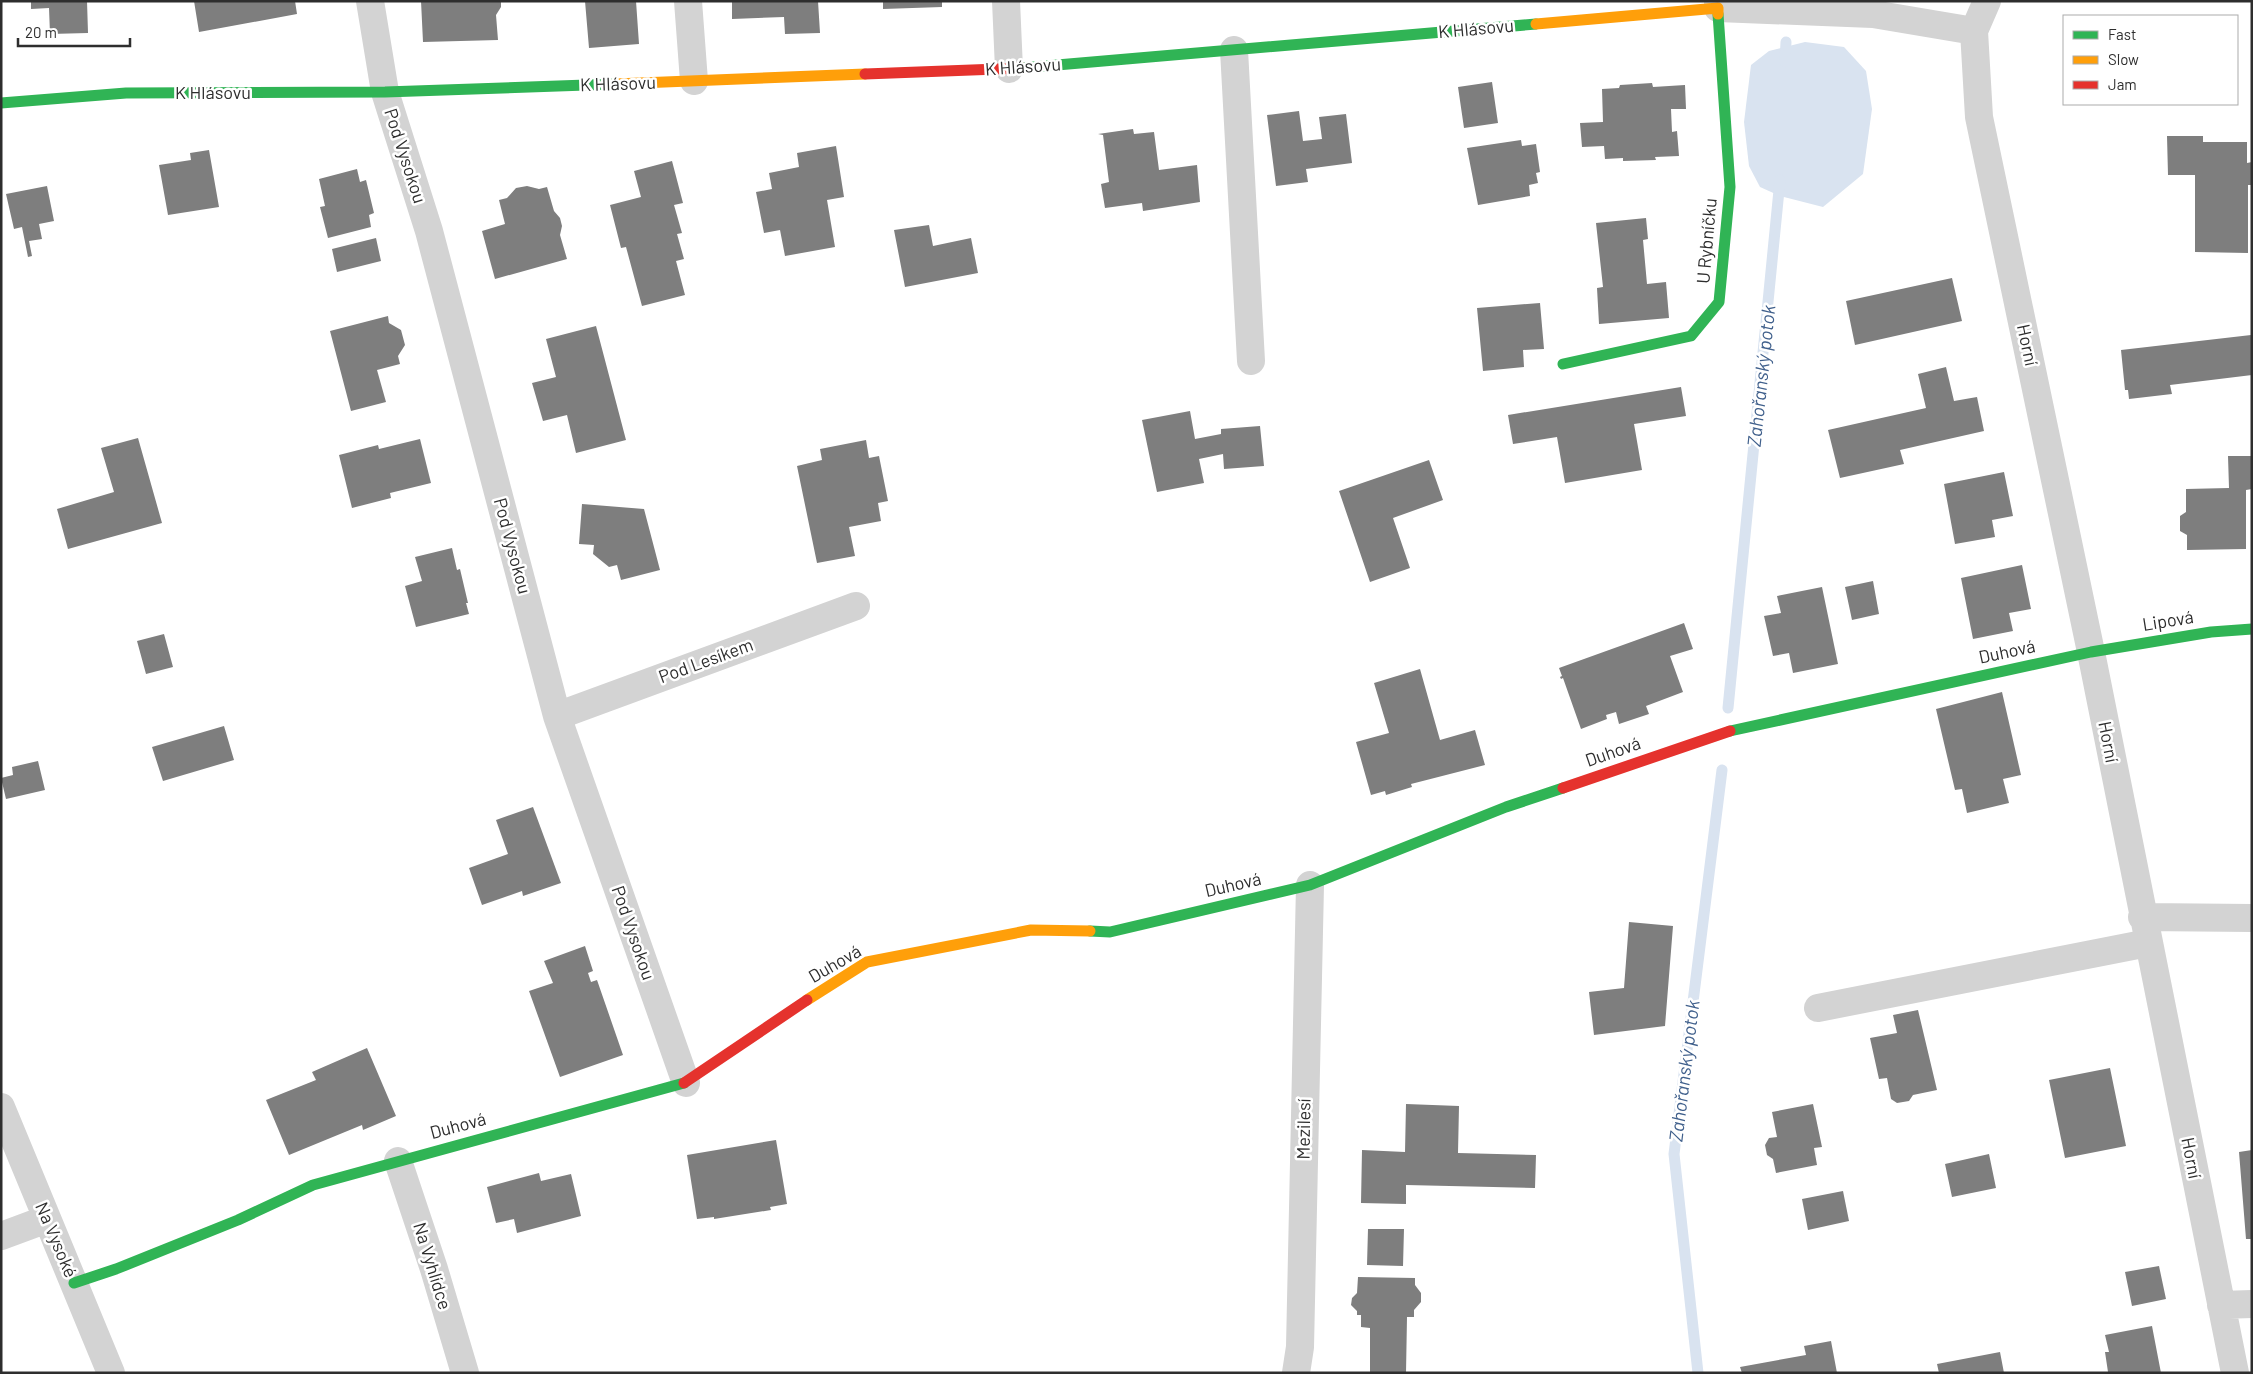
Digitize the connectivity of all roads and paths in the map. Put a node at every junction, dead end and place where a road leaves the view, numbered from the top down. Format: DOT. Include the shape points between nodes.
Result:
graph roads {
  1 [pos="370,1"];
  2 [pos="688,1"];
  3 [pos="1006,1"];
  4 [pos="1987,1"];
  5 [pos="1718,5"];
  6 [pos="1974,31"];
  7 [pos="1234,50"];
  8 [pos="1009,69"];
  9 [pos="694,81"];
  10 [pos="385,92"];
  11 [pos="1,103"];
  12 [pos="1251,361"];
  13 [pos="1563,364"];
  14 [pos="856,606"];
  15 [pos="2252,629"];
  16 [pos="2091,652"];
  17 [pos="557,716"];
  18 [pos="1310,885"];
  19 [pos="2142,917"];
  20 [pos="2252,918"];
  21 [pos="2148,943"];
  22 [pos="1818,1008"];
  23 [pos="686,1083"];
  24 [pos="1,1107"];
  25 [pos="398,1161"];
  26 [pos="47,1219"];
  27 [pos="1,1236"];
  28 [pos="74,1283"];
  29 [pos="2252,1304"];
  30 [pos="2221,1305"];
  31 [pos="111,1373"];
  32 [pos="464,1373"];
  33 [pos="1296,1373"];
  34 [pos="2235,1373"];
  1 -- 10 [label="street, Pod Vysokou"];
  2 -- 9 [label="street"];
  3 -- 8 [label="street"];
  4 -- 6 [label="street"];
  5 -- 6 [label="street" via="1873,14"];
  5 -- 7 [label="street, K Hlásovu"];
  5 -- 13 [label="street, U Rybníčku" via="1730,187 1720,302 1692,336"];
  6 -- 16 [label="street, Horní" via="1979,117"];
  7 -- 8 [label="street, K Hlásovu"];
  7 -- 12 [label="street"];
  8 -- 9 [label="street, K Hlásovu"];
  9 -- 10 [label="street, K Hlásovu"];
  10 -- 11 [label="street, K Hlásovu" via="126,93"];
  10 -- 17 [label="street, Pod Vysokou" via="429,231"];
  14 -- 17 [label="street, Pod Lesíkem"];
  15 -- 16 [label="street, Lipová" via="2211,632"];
  16 -- 18 [label="street, Duhová" via="1731,731 1506,807"];
  16 -- 19 [label="street, Horní"];
  17 -- 23 [label="street, Pod Vysokou"];
  18 -- 23 [label="street, Duhová" via="1110,932 1031,930 867,962"];
  18 -- 33 [label="street, Mezilesí" via="1300,1346"];
  19 -- 20 [label="street"];
  19 -- 21 [label="street, Horní"];
  21 -- 22 [label="street"];
  21 -- 30 [label="street, Horní"];
  23 -- 25 [label="street, Duhová"];
  24 -- 26 [label="street, Na Vysoké"];
  25 -- 28 [label="street, Duhová" via="313,1185 238,1220"];
  25 -- 32 [label="street, Na Vyhlídce"];
  26 -- 27 [label="street"];
  26 -- 28 [label="street, Na Vysoké"];
  28 -- 31 [label="street, Na Vysoké"];
  29 -- 30 [label="street"];
  30 -- 34 [label="street, Horní"];
}
